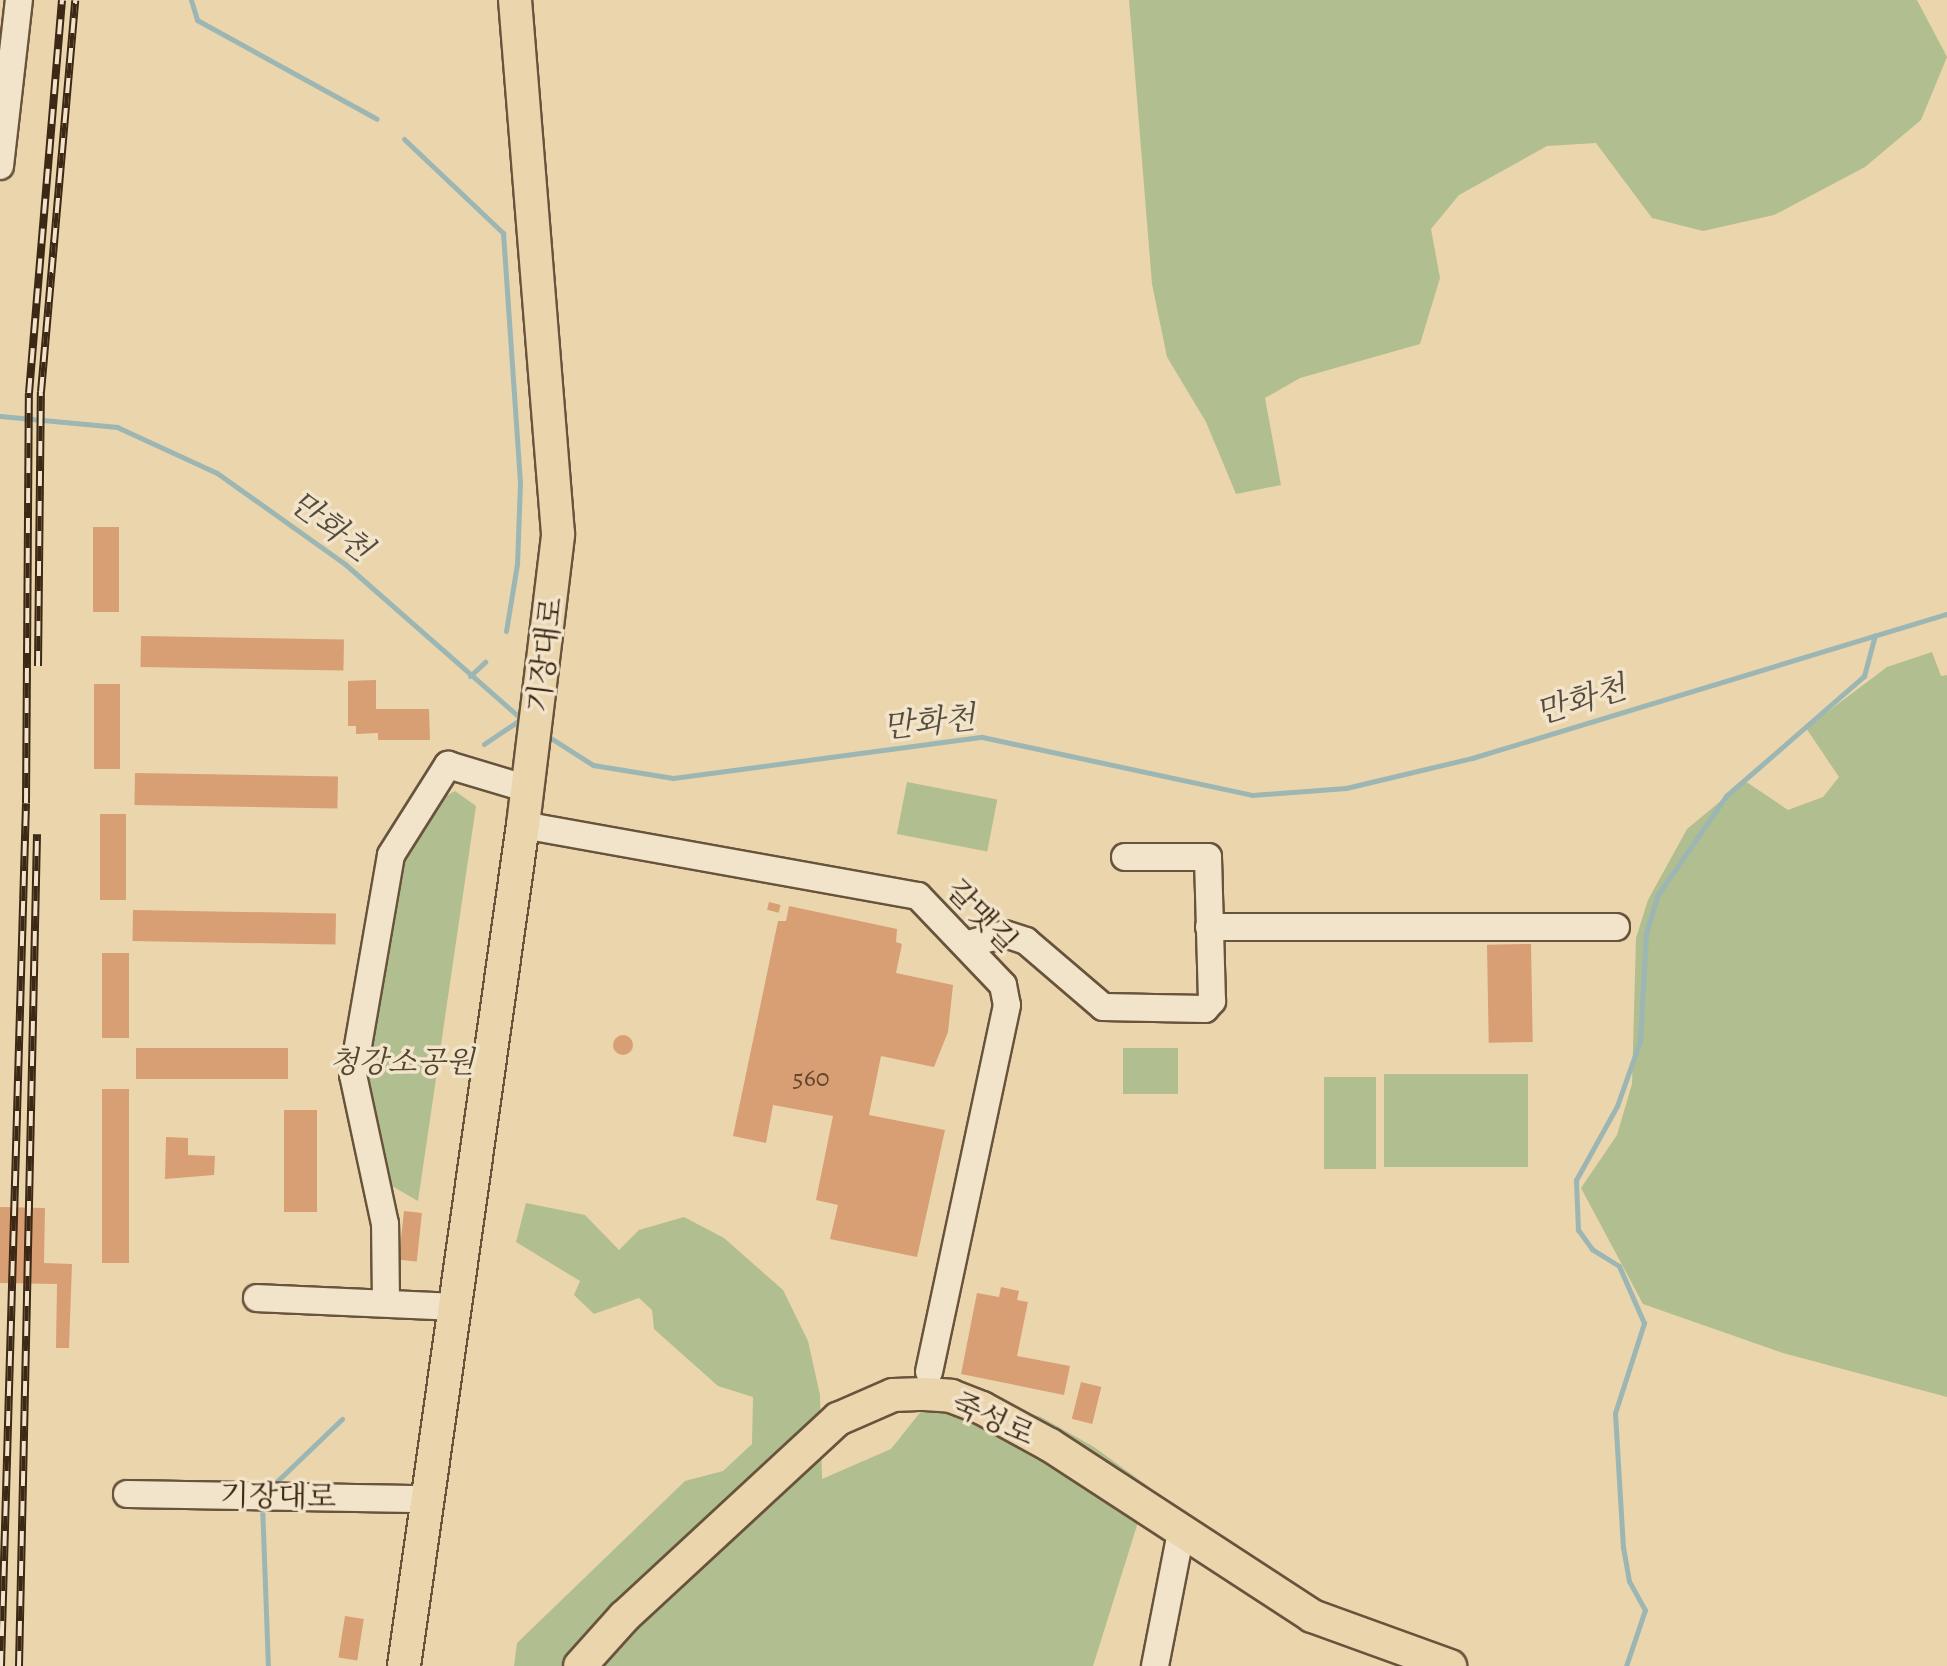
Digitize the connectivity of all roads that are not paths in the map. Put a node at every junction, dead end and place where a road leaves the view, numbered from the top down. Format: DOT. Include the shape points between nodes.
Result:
graph roads {
  1 [pos="515,0"];
  2 [pos="12,10"];
  3 [pos="0,166"];
  4 [pos="528,784"];
  5 [pos="523,825"];
  6 [pos="1125,857"];
  7 [pos="1209,927"];
  8 [pos="1616,927"];
  9 [pos="968,944"];
  10 [pos="257,1298"];
  11 [pos="386,1301"];
  12 [pos="455,1307"];
  13 [pos="929,1372"];
  14 [pos="127,1494"];
  15 [pos="428,1499"];
  16 [pos="1181,1532"];
  17 [pos="404,1666"];
  18 [pos="580,1666"];
  19 [pos="1155,1666"];
  20 [pos="1450,1666"];
  1 -- 4 [label="main road, 기장대로" via="556,489 553,601"];
  2 -- 3 [label="street"];
  4 -- 5 [label="main road, 기장대로"];
  4 -- 11 [label="street" via="448,765 391,855 353,1075 385,1224"];
  5 -- 9 [label="street, 갈맷길" via="918,896"];
  5 -- 12 [label="main road, 기장대로"];
  6 -- 7 [label="street" via="1208,857"];
  7 -- 8 [label="street"];
  7 -- 9 [label="street" via="1212,1001 1197,1012 1103,1007 1026,941 1005,934"];
  9 -- 13 [label="street, 갈맷길" via="1003,985 1007,1005"];
  10 -- 11 [label="street"];
  11 -- 12 [label="street"];
  12 -- 15 [label="main road, 기장대로"];
  14 -- 15 [label="street, 기장대로"];
  15 -- 17 [label="main road, 기장대로"];
  16 -- 18 [label="main road, 죽성로" via="1050,1445 982,1408 951,1396 893,1395 838,1419 803,1448 624,1617"];
  16 -- 19 [label="street"];
  16 -- 20 [label="main road, 죽성로" via="1312,1616"];
}
